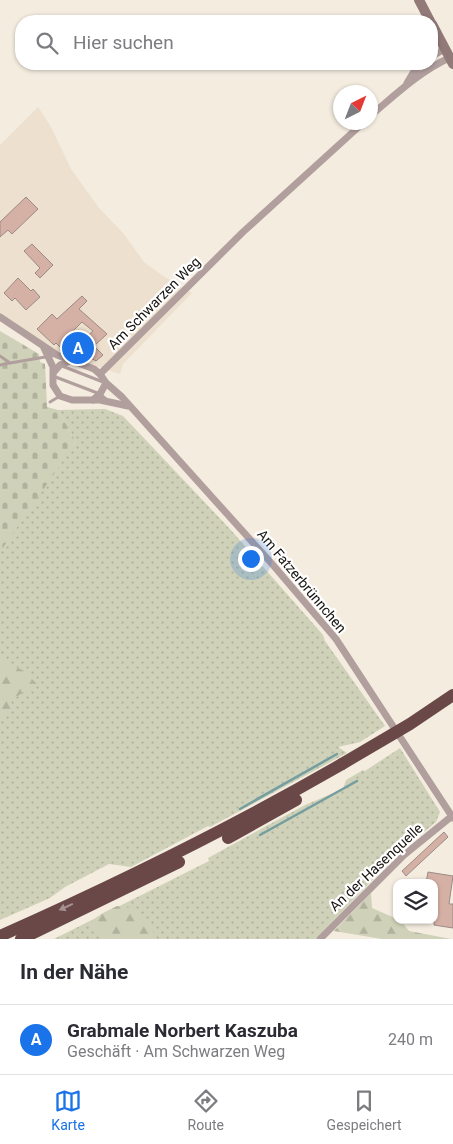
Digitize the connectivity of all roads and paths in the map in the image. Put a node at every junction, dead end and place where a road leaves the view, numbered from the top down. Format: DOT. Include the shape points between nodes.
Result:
graph roads {
  1 [pos="420,0"];
  2 [pos="426,15"];
  3 [pos="438,38"];
  4 [pos="449,57"];
  5 [pos="416,70"];
  6 [pos="428,70"];
  7 [pos="405,86"];
  8 [pos="378,109"];
  9 [pos="355,130"];
  10 [pos="0,317"];
  11 [pos="42,346"];
  12 [pos="57,355"];
  13 [pos="0,356"];
  14 [pos="49,357"];
  15 [pos="70,361"];
  16 [pos="10,363"];
  17 [pos="0,365"];
  18 [pos="60,365"];
  19 [pos="54,374"];
  20 [pos="100,374"];
  21 [pos="106,383"];
  22 [pos="100,394"];
  23 [pos="60,396"];
  24 [pos="93,400"];
  25 [pos="108,401"];
  26 [pos="50,402"];
  27 [pos="128,406"];
  28 [pos="453,696"];
  29 [pos="453,704"];
  30 [pos="344,767"];
  31 [pos="452,817"];
  32 [pos="0,936"];
  33 [pos="21,939"];
  34 [pos="320,939"];
  1 -- 2 [label="main road"];
  3 -- 4 [label="main road"];
  5 -- 7 [label="street"];
  6 -- 7 [label="street"];
  7 -- 8 [label="street"];
  9 -- 20 [label="street, Am Schwarzen Weg" via="243,232"];
  10 -- 11 [label="street"];
  11 -- 12 [label="street"];
  11 -- 14 [label="street"];
  12 -- 14 [label="lane"];
  12 -- 15 [label="street"];
  13 -- 16 [label="lane"];
  14 -- 16 [label="lane"];
  14 -- 19 [label="street"];
  15 -- 18 [label="street"];
  15 -- 20 [label="street"];
  16 -- 17 [label="lane"];
  18 -- 19 [label="street"];
  18 -- 21 [label="lane"];
  19 -- 22 [label="lane"];
  19 -- 23 [label="street" via="55,390"];
  20 -- 21 [label="street, Am Fatzerbrünnchen"];
  21 -- 22 [label="street"];
  21 -- 27 [label="street, Am Fatzerbrünnchen"];
  22 -- 24 [label="street"];
  22 -- 25 [label="lane"];
  23 -- 24 [label="street" via="72,400"];
  23 -- 26 [label="lane"];
  24 -- 25 [label="street"];
  25 -- 27 [label="street"];
  27 -- 31 [label="street, Am Fatzerbrünnchen" via="336,639"];
  28 -- 30 [label="highway, bridge"];
  29 -- 30 [label="highway"];
  30 -- 32 [label="highway, one-way" via="122,881"];
  30 -- 33 [label="highway" via="266,818"];
  31 -- 34 [label="street, An der Hasenquelle" via="404,855"];
}
